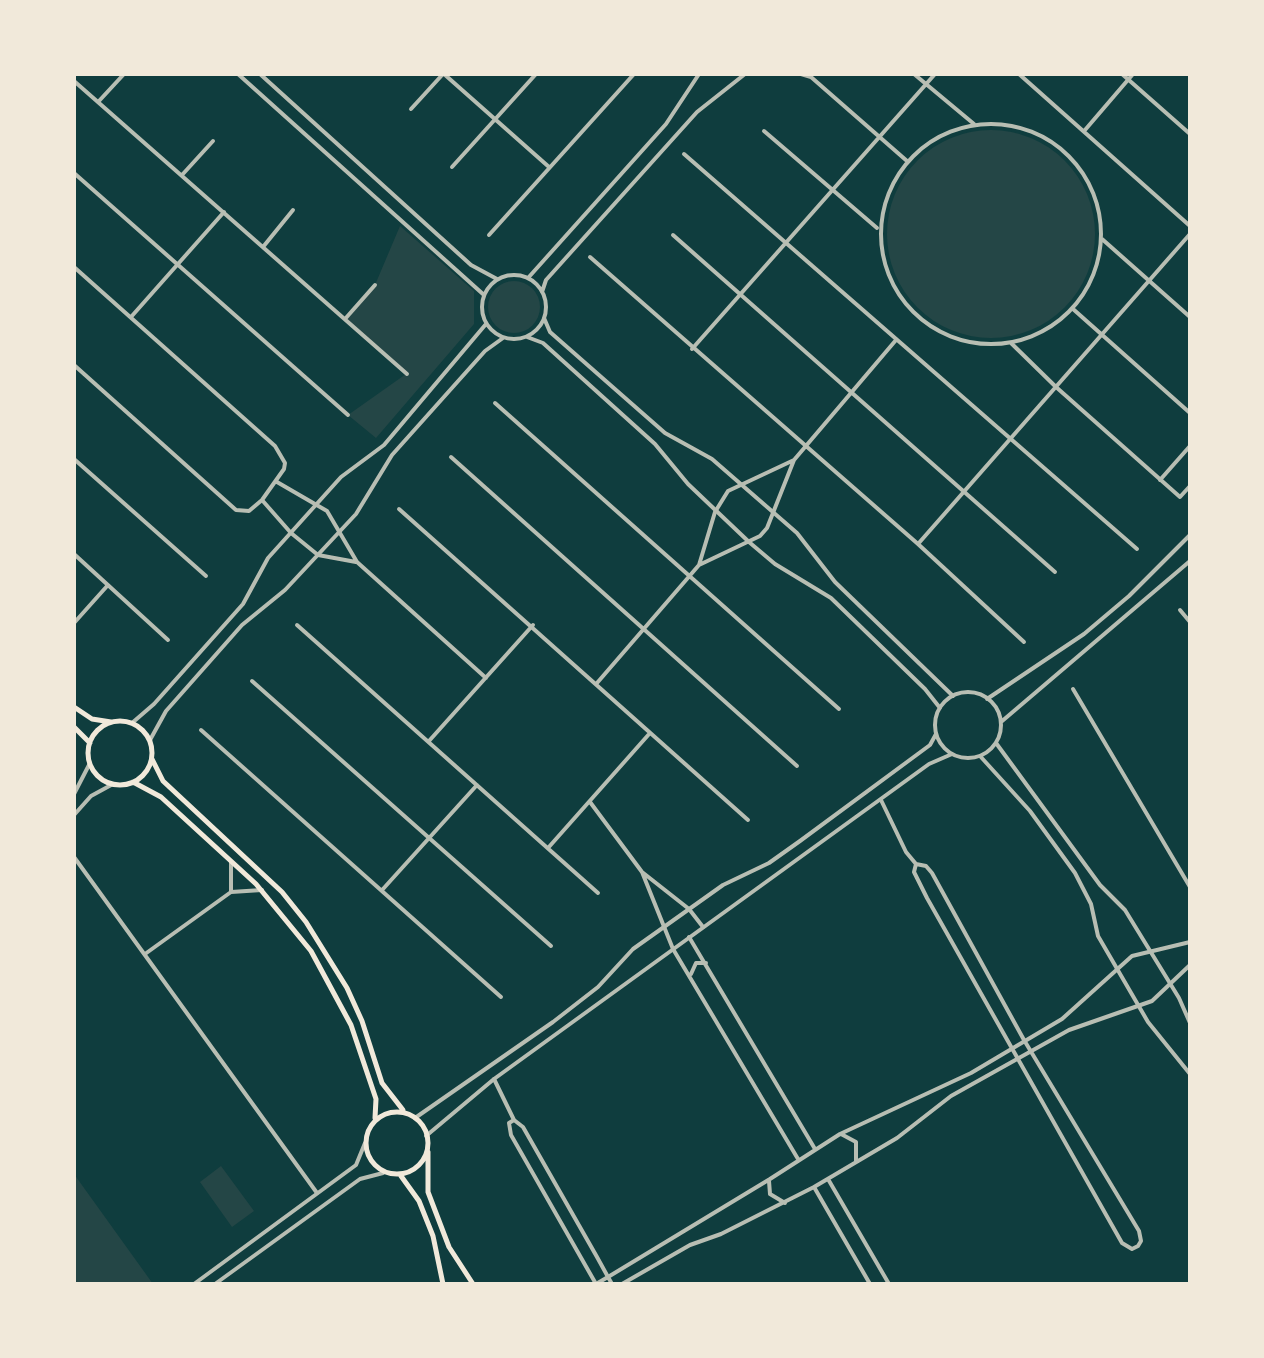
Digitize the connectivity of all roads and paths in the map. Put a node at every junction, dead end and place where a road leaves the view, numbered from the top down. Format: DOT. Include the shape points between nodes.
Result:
graph roads {
  1 [pos="124,74"];
  2 [pos="238,74"];
  3 [pos="260,74"];
  4 [pos="443,74"];
  5 [pos="536,74"];
  6 [pos="634,74"];
  7 [pos="699,74"];
  8 [pos="745,74"];
  9 [pos="801,74"];
  10 [pos="914,74"];
  11 [pos="935,74"];
  12 [pos="1019,74"];
  13 [pos="1122,74"];
  14 [pos="1133,74"];
  15 [pos="810,76"];
  16 [pos="1128,79"];
  17 [pos="74,81"];
  18 [pos="926,84"];
  19 [pos="99,101"];
  20 [pos="411,109"];
  21 [pos="495,119"];
  22 [pos="975,125"];
  23 [pos="1085,130"];
  24 [pos="764,131"];
  25 [pos="1190,134"];
  26 [pos="878,136"];
  27 [pos="213,141"];
  28 [pos="684,154"];
  29 [pos="907,161"];
  30 [pos="452,167"];
  31 [pos="549,167"];
  32 [pos="74,173"];
  33 [pos="182,175"];
  34 [pos="830,190"];
  35 [pos="293,210"];
  36 [pos="224,212"];
  37 [pos="1190,226"];
  38 [pos="878,229"];
  39 [pos="1190,234"];
  40 [pos="489,235"];
  41 [pos="673,235"];
  42 [pos="1102,239"];
  43 [pos="786,243"];
  44 [pos="263,247"];
  45 [pos="590,257"];
  46 [pos="177,264"];
  47 [pos="74,267"];
  48 [pos="528,278"];
  49 [pos="497,279"];
  50 [pos="1149,281"];
  51 [pos="375,285"];
  52 [pos="542,292"];
  53 [pos="740,294"];
  54 [pos="484,295"];
  55 [pos="1073,309"];
  56 [pos="131,317"];
  57 [pos="1190,317"];
  58 [pos="544,318"];
  59 [pos="345,319"];
  60 [pos="486,324"];
  61 [pos="1102,336"];
  62 [pos="527,337"];
  63 [pos="503,338"];
  64 [pos="896,340"];
  65 [pos="1011,343"];
  66 [pos="692,349"];
  67 [pos="74,365"];
  68 [pos="81,371"];
  69 [pos="407,374"];
  70 [pos="74,379"];
  71 [pos="1056,387"];
  72 [pos="851,392"];
  73 [pos="495,403"];
  74 [pos="1190,413"];
  75 [pos="348,415"];
  76 [pos="1010,439"];
  77 [pos="806,446"];
  78 [pos="1190,446"];
  79 [pos="451,457"];
  80 [pos="74,459"];
  81 [pos="794,460"];
  82 [pos="1160,480"];
  83 [pos="277,482"];
  84 [pos="742,484"];
  85 [pos="1190,486"];
  86 [pos="963,492"];
  87 [pos="262,500"];
  88 [pos="317,504"];
  89 [pos="399,509"];
  90 [pos="715,512"];
  91 [pos="774,514"];
  92 [pos="341,530"];
  93 [pos="291,533"];
  94 [pos="1190,535"];
  95 [pos="749,542"];
  96 [pos="918,544"];
  97 [pos="1137,549"];
  98 [pos="74,554"];
  99 [pos="318,555"];
  100 [pos="1190,561"];
  101 [pos="357,562"];
  102 [pos="699,565"];
  103 [pos="1055,572"];
  104 [pos="206,576"];
  105 [pos="690,576"];
  106 [pos="108,585"];
  107 [pos="1180,610"];
  108 [pos="1190,622"];
  109 [pos="74,623"];
  110 [pos="297,625"];
  111 [pos="533,625"];
  112 [pos="642,628"];
  113 [pos="168,640"];
  114 [pos="1024,642"];
  115 [pos="486,678"];
  116 [pos="252,681"];
  117 [pos="597,683"];
  118 [pos="1073,689"];
  119 [pos="953,696"];
  120 [pos="987,699"];
  121 [pos="74,707"];
  122 [pos="940,708"];
  123 [pos="839,709"];
  124 [pos="112,722"];
  125 [pos="1001,722"];
  126 [pos="132,723"];
  127 [pos="74,727"];
  128 [pos="201,730"];
  129 [pos="650,733"];
  130 [pos="936,734"];
  131 [pos="150,740"];
  132 [pos="429,741"];
  133 [pos="90,743"];
  134 [pos="996,743"];
  135 [pos="952,754"];
  136 [pos="980,756"];
  137 [pos="152,759"];
  138 [pos="90,763"];
  139 [pos="797,766"];
  140 [pos="133,782"];
  141 [pos="113,784"];
  142 [pos="477,785"];
  143 [pos="74,794"];
  144 [pos="881,800"];
  145 [pos="590,802"];
  146 [pos="74,815"];
  147 [pos="748,820"];
  148 [pos="431,839"];
  149 [pos="548,848"];
  150 [pos="74,857"];
  151 [pos="231,862"];
  152 [pos="916,864"];
  153 [pos="642,872"];
  154 [pos="1190,887"];
  155 [pos="383,889"];
  156 [pos="262,890"];
  157 [pos="231,892"];
  158 [pos="598,893"];
  159 [pos="689,909"];
  160 [pos="703,927"];
  161 [pos="662,928"];
  162 [pos="689,937"];
  163 [pos="1190,942"];
  164 [pos="551,946"];
  165 [pos="673,949"];
  166 [pos="1149,950"];
  167 [pos="145,954"];
  168 [pos="708,964"];
  169 [pos="1190,965"];
  170 [pos="1117,968"];
  171 [pos="691,975"];
  172 [pos="1170,987"];
  173 [pos="501,997"];
  174 [pos="1139,1005"];
  175 [pos="1190,1023"];
  176 [pos="1024,1040"];
  177 [pos="1012,1048"];
  178 [pos="1031,1052"];
  179 [pos="1019,1059"];
  180 [pos="1190,1074"];
  181 [pos="494,1079"];
  182 [pos="403,1110"];
  183 [pos="375,1118"];
  184 [pos="415,1118"];
  185 [pos="514,1120"];
  186 [pos="840,1134"];
  187 [pos="426,1136"];
  188 [pos="365,1143"];
  189 [pos="815,1149"];
  190 [pos="428,1152"];
  191 [pos="798,1159"];
  192 [pos="856,1161"];
  193 [pos="383,1173"];
  194 [pos="401,1176"];
  195 [pos="770,1179"];
  196 [pos="828,1179"];
  197 [pos="814,1187"];
  198 [pos="317,1193"];
  199 [pos="785,1203"];
  200 [pos="597,1257"];
  201 [pos="583,1261"];
  202 [pos="608,1277"];
  203 [pos="194,1284"];
  204 [pos="215,1284"];
  205 [pos="443,1284"];
  206 [pos="473,1284"];
  207 [pos="596,1284"];
  208 [pos="612,1284"];
  209 [pos="622,1284"];
  210 [pos="870,1284"];
  211 [pos="889,1284"];
  1 -- 19 [label="street"];
  2 -- 54 [label="street"];
  3 -- 49 [label="street" via="471,265"];
  4 -- 20 [label="street"];
  4 -- 21 [label="street"];
  5 -- 21 [label="street"];
  6 -- 31 [label="street"];
  7 -- 48 [label="street" via="666,124"];
  8 -- 52 [label="street" via="697,112 546,280"];
  9 -- 15 [label="street"];
  10 -- 18 [label="street"];
  11 -- 18 [label="street"];
  12 -- 23 [label="street"];
  13 -- 16 [label="street"];
  14 -- 16 [label="street"];
  15 -- 26 [label="street"];
  16 -- 23 [label="street"];
  16 -- 25 [label="street"];
  17 -- 19 [label="street"];
  18 -- 22 [label="street"];
  18 -- 26 [label="street"];
  19 -- 33 [label="street"];
  21 -- 30 [label="street"];
  21 -- 31 [label="street"];
  22 -- 29 [label="street" via="930,141"];
  22 -- 42 [label="street" via="1017,126 1045,137 1069,156 1088,180 1099,208"];
  23 -- 37 [label="street"];
  24 -- 34 [label="street"];
  26 -- 29 [label="street"];
  26 -- 34 [label="street"];
  27 -- 33 [label="street"];
  28 -- 43 [label="street"];
  29 -- 38 [label="street" via="893,181"];
  31 -- 40 [label="street"];
  32 -- 46 [label="street"];
  33 -- 36 [label="street"];
  34 -- 38 [label="street"];
  34 -- 43 [label="street"];
  35 -- 44 [label="street"];
  36 -- 44 [label="street"];
  36 -- 46 [label="street"];
  38 -- 65 [label="street" via="897,292 919,317 947,335 978,344"];
  39 -- 50 [label="street"];
  41 -- 53 [label="street"];
  42 -- 50 [label="street"];
  42 -- 55 [label="street" via="1098,264"];
  43 -- 53 [label="street"];
  43 -- 64 [label="street"];
  44 -- 59 [label="street"];
  45 -- 66 [label="street"];
  46 -- 56 [label="street"];
  46 -- 75 [label="street"];
  47 -- 56 [label="street"];
  48 -- 49 [label="street"];
  48 -- 52 [label="street"];
  49 -- 54 [label="street"];
  50 -- 57 [label="street"];
  50 -- 61 [label="street"];
  51 -- 59 [label="street"];
  52 -- 58 [label="street"];
  53 -- 66 [label="street"];
  53 -- 72 [label="street"];
  54 -- 60 [label="street"];
  55 -- 61 [label="street"];
  55 -- 65 [label="street" via="1034,336"];
  56 -- 83 [label="street" via="275,446 285,463"];
  58 -- 62 [label="street"];
  58 -- 84 [label="street" via="550,332 665,433 712,459"];
  59 -- 69 [label="street"];
  60 -- 63 [label="street"];
  60 -- 88 [label="street" via="384,445 341,477"];
  61 -- 71 [label="street"];
  61 -- 74 [label="street"];
  62 -- 63 [label="street"];
  62 -- 90 [label="street" via="543,343 655,444"];
  63 -- 92 [label="street" via="485,351 392,455"];
  64 -- 72 [label="street"];
  64 -- 76 [label="street"];
  65 -- 71 [label="street"];
  66 -- 77 [label="street"];
  67 -- 68 [label="street"];
  68 -- 70 [label="street"];
  68 -- 87 [label="street" via="228,505 243,513"];
  71 -- 76 [label="street"];
  71 -- 82 [label="street"];
  72 -- 77 [label="street"];
  72 -- 86 [label="street"];
  73 -- 105 [label="street"];
  76 -- 86 [label="street"];
  76 -- 97 [label="street"];
  77 -- 81 [label="street"];
  77 -- 96 [label="street"];
  78 -- 82 [label="street"];
  79 -- 112 [label="street"];
  80 -- 104 [label="street"];
  81 -- 84 [label="street"];
  81 -- 91 [label="street"];
  82 -- 85 [label="street" via="1180,497"];
  83 -- 87 [label="street"];
  83 -- 88 [label="street"];
  84 -- 90 [label="street" via="728,491"];
  84 -- 91 [label="street"];
  86 -- 96 [label="street"];
  86 -- 103 [label="street"];
  87 -- 93 [label="street"];
  88 -- 92 [label="street"];
  88 -- 93 [label="street"];
  89 -- 111 [label="street"];
  90 -- 95 [label="street"];
  90 -- 102 [label="street"];
  91 -- 95 [label="street" via="767,528"];
  91 -- 119 [label="street" via="797,533 835,582"];
  92 -- 99 [label="street"];
  92 -- 101 [label="street"];
  93 -- 99 [label="street"];
  93 -- 126 [label="street" via="268,558 243,604"];
  94 -- 120 [label="street" via="1084,634"];
  95 -- 102 [label="street"];
  95 -- 122 [label="street" via="831,598"];
  96 -- 114 [label="street"];
  98 -- 106 [label="street"];
  99 -- 101 [label="street"];
  99 -- 131 [label="street" via="242,625 166,711"];
  100 -- 125 [label="street"];
  101 -- 115 [label="street"];
  102 -- 105 [label="street"];
  105 -- 112 [label="street"];
  105 -- 123 [label="street"];
  106 -- 109 [label="street"];
  106 -- 113 [label="street"];
  107 -- 108 [label="street"];
  110 -- 132 [label="street"];
  111 -- 115 [label="street"];
  111 -- 117 [label="street"];
  112 -- 117 [label="street"];
  112 -- 139 [label="street"];
  115 -- 132 [label="street"];
  116 -- 148 [label="street"];
  117 -- 129 [label="street"];
  118 -- 154 [label="street"];
  119 -- 120 [label="street" via="969,693"];
  119 -- 122 [label="street"];
  120 -- 125 [label="street"];
  121 -- 124 [label="main road" via="92,719"];
  122 -- 130 [label="street"];
  124 -- 126 [label="main road"];
  124 -- 133 [label="main road"];
  125 -- 134 [label="street"];
  126 -- 131 [label="main road"];
  127 -- 133 [label="main road"];
  128 -- 155 [label="street"];
  129 -- 145 [label="street"];
  129 -- 147 [label="street"];
  130 -- 135 [label="street"];
  130 -- 159 [label="street" via="930,745 769,863"];
  131 -- 137 [label="main road"];
  132 -- 142 [label="street"];
  133 -- 138 [label="main road"];
  134 -- 136 [label="street"];
  134 -- 166 [label="street" via="1100,885 1125,910"];
  135 -- 136 [label="street"];
  135 -- 144 [label="street" via="929,764"];
  136 -- 170 [label="street" via="1030,811 1075,873 1091,904 1098,936"];
  137 -- 140 [label="main road"];
  137 -- 182 [label="main road" via="163,781 272,882 306,922 352,999 382,1083"];
  138 -- 141 [label="main road"];
  138 -- 143 [label="street"];
  140 -- 141 [label="main road"];
  140 -- 151 [label="main road" via="161,797"];
  141 -- 146 [label="street" via="91,796"];
  142 -- 148 [label="street"];
  142 -- 149 [label="street"];
  144 -- 152 [label="street"];
  144 -- 160 [label="street"];
  145 -- 149 [label="street"];
  145 -- 153 [label="street"];
  148 -- 155 [label="street"];
  148 -- 164 [label="street"];
  149 -- 158 [label="street"];
  150 -- 167 [label="street"];
  151 -- 156 [label="main road"];
  151 -- 157 [label="street"];
  152 -- 176 [label="street" via="932,873"];
  152 -- 177 [label="street" via="914,872 927,898"];
  153 -- 159 [label="street"];
  153 -- 161 [label="street"];
  155 -- 173 [label="street"];
  156 -- 157 [label="street"];
  156 -- 183 [label="main road" via="311,951 346,1014 376,1099"];
  157 -- 167 [label="street"];
  159 -- 160 [label="street"];
  159 -- 161 [label="street"];
  160 -- 162 [label="street"];
  161 -- 165 [label="street"];
  161 -- 184 [label="street" via="633,949 598,987"];
  162 -- 165 [label="street"];
  162 -- 168 [label="street"];
  163 -- 166 [label="street"];
  165 -- 171 [label="street"];
  165 -- 181 [label="street"];
  166 -- 170 [label="street"];
  166 -- 172 [label="street"];
  167 -- 198 [label="street"];
  168 -- 171 [label="street" via="696,963"];
  168 -- 189 [label="street"];
  169 -- 172 [label="street"];
  170 -- 174 [label="street"];
  170 -- 176 [label="street" via="1062,1019"];
  171 -- 191 [label="street"];
  172 -- 174 [label="street"];
  172 -- 175 [label="street"];
  174 -- 178 [label="street" via="1069,1030"];
  174 -- 180 [label="street"];
  176 -- 177 [label="street"];
  176 -- 178 [label="street"];
  177 -- 179 [label="street"];
  177 -- 186 [label="street" via="971,1073"];
  178 -- 179 [label="street"];
  178 -- 179 [label="street" via="1139,1231 1138,1246 1132,1249 1122,1243"];
  179 -- 192 [label="street" via="951,1096 897,1138"];
  181 -- 185 [label="street"];
  181 -- 187 [label="street"];
  182 -- 183 [label="main road"];
  182 -- 184 [label="main road"];
  183 -- 188 [label="main road"];
  184 -- 187 [label="main road"];
  185 -- 200 [label="street" via="523,1127"];
  185 -- 201 [label="street" via="509,1123 511,1135"];
  186 -- 189 [label="street"];
  186 -- 192 [label="street" via="856,1142"];
  187 -- 190 [label="main road"];
  188 -- 193 [label="main road"];
  188 -- 198 [label="street" via="356,1165"];
  189 -- 191 [label="street"];
  190 -- 194 [label="main road" via="419,1166"];
  190 -- 206 [label="main road" via="428,1192 449,1247"];
  191 -- 195 [label="street"];
  192 -- 196 [label="street"];
  193 -- 194 [label="main road"];
  193 -- 204 [label="street" via="360,1179"];
  194 -- 205 [label="main road" via="419,1201 433,1236"];
  195 -- 199 [label="street" via="770,1194"];
  195 -- 202 [label="street"];
  196 -- 197 [label="street"];
  196 -- 211 [label="street"];
  197 -- 199 [label="street"];
  197 -- 210 [label="street"];
  198 -- 203 [label="street"];
  199 -- 209 [label="street" via="690,1245"];
  200 -- 201 [label="street" via="587,1255"];
  200 -- 202 [label="street"];
  201 -- 207 [label="street"];
  202 -- 207 [label="street"];
  202 -- 208 [label="street"];
}
